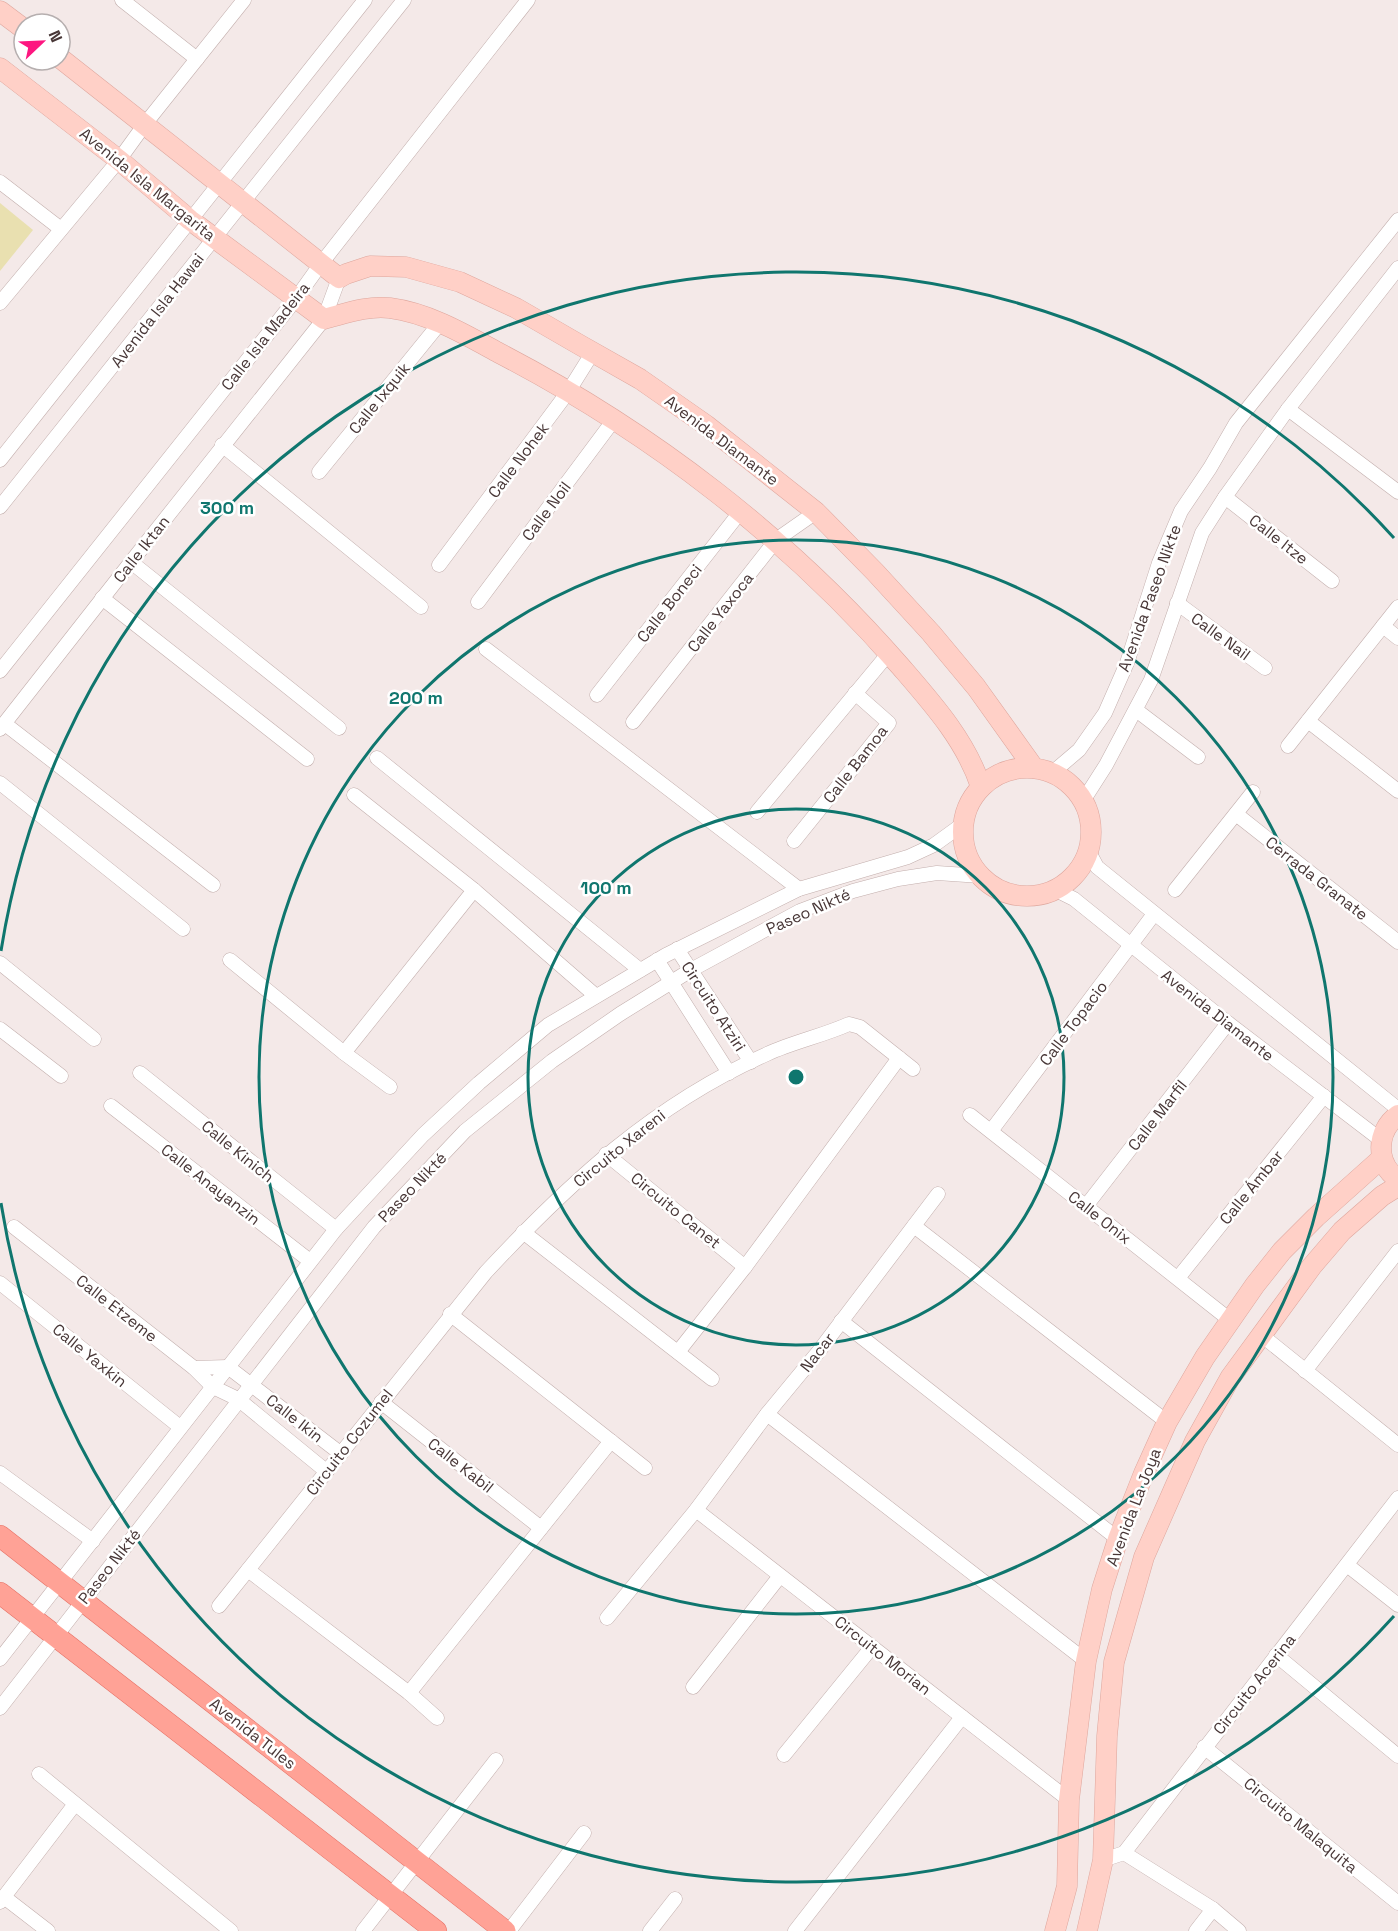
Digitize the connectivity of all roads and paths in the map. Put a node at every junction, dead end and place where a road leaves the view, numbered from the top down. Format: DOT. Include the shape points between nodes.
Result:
graph roads {
  1 [pos="122,0"];
  2 [pos="244,0"];
  3 [pos="365,0"];
  4 [pos="404,0"];
  5 [pos="528,0"];
  6 [pos="0,11"];
  7 [pos="12,20"];
  8 [pos="197,58"];
  9 [pos="72,67"];
  10 [pos="0,68"];
  11 [pos="145,124"];
  12 [pos="119,160"];
  13 [pos="0,182"];
  14 [pos="219,184"];
  15 [pos="243,202"];
  16 [pos="190,220"];
  17 [pos="1398,220"];
  18 [pos="61,229"];
  19 [pos="215,237"];
  20 [pos="320,265"];
  21 [pos="1398,268"];
  22 [pos="339,278"];
  23 [pos="295,300"];
  24 [pos="0,303"];
  25 [pos="324,320"];
  26 [pos="440,323"];
  27 [pos="593,352"];
  28 [pos="568,392"];
  29 [pos="1288,409"];
  30 [pos="614,420"];
  31 [pos="222,445"];
  32 [pos="0,460"];
  33 [pos="319,472"];
  34 [pos="1398,492"];
  35 [pos="1225,498"];
  36 [pos="0,507"];
  37 [pos="741,511"];
  38 [pos="816,512"];
  39 [pos="776,540"];
  40 [pos="130,562"];
  41 [pos="439,565"];
  42 [pos="1332,580"];
  43 [pos="102,598"];
  44 [pos="478,602"];
  45 [pos="1177,603"];
  46 [pos="421,607"];
  47 [pos="1398,607"];
  48 [pos="1383,627"];
  49 [pos="1398,639"];
  50 [pos="486,649"];
  51 [pos="889,653"];
  52 [pos="1265,668"];
  53 [pos="0,671"];
  54 [pos="855,693"];
  55 [pos="597,695"];
  56 [pos="1136,710"];
  57 [pos="1308,721"];
  58 [pos="633,722"];
  59 [pos="2,727"];
  60 [pos="339,728"];
  61 [pos="1288,746"];
  62 [pos="1198,757"];
  63 [pos="376,758"];
  64 [pos="307,759"];
  65 [pos="1043,770"];
  66 [pos="0,783"];
  67 [pos="981,787"];
  68 [pos="1398,791"];
  69 [pos="1253,792"];
  70 [pos="354,795"];
  71 [pos="1083,801"];
  72 [pos="757,812"];
  73 [pos="1236,814"];
  74 [pos="963,824"];
  75 [pos="794,841"];
  76 [pos="1089,852"];
  77 [pos="981,876"];
  78 [pos="213,885"];
  79 [pos="799,889"];
  80 [pos="474,890"];
  81 [pos="1056,890"];
  82 [pos="1175,890"];
  83 [pos="1154,914"];
  84 [pos="183,929"];
  85 [pos="1398,942"];
  86 [pos="1131,945"];
  87 [pos="677,949"];
  88 [pos="230,960"];
  89 [pos="657,960"];
  90 [pos="0,963"];
  91 [pos="640,970"];
  92 [pos="691,970"];
  93 [pos="672,983"];
  94 [pos="596,996"];
  95 [pos="1228,1023"];
  96 [pos="0,1029"];
  97 [pos="94,1039"];
  98 [pos="344,1053"];
  99 [pos="899,1058"];
  100 [pos="751,1062"];
  101 [pos="913,1069"];
  102 [pos="140,1073"];
  103 [pos="729,1073"];
  104 [pos="61,1076"];
  105 [pos="390,1087"];
  106 [pos="1324,1096"];
  107 [pos="111,1106"];
  108 [pos="1398,1109"];
  109 [pos="970,1114"];
  110 [pos="1398,1115"];
  111 [pos="991,1131"];
  112 [pos="1382,1149"];
  113 [pos="606,1154"];
  114 [pos="1398,1179"];
  115 [pos="1398,1186"];
  116 [pos="938,1194"];
  117 [pos="1086,1206"];
  118 [pos="914,1226"];
  119 [pos="14,1227"];
  120 [pos="336,1229"];
  121 [pos="523,1232"];
  122 [pos="1398,1251"];
  123 [pos="310,1262"];
  124 [pos="745,1267"];
  125 [pos="1178,1278"];
  126 [pos="0,1283"];
  127 [pos="450,1314"];
  128 [pos="1230,1320"];
  129 [pos="841,1322"];
  130 [pos="1260,1334"];
  131 [pos="678,1352"];
  132 [pos="228,1367"];
  133 [pos="194,1368"];
  134 [pos="1305,1371"];
  135 [pos="712,1379"];
  136 [pos="250,1383"];
  137 [pos="213,1387"];
  138 [pos="238,1399"];
  139 [pos="381,1402"];
  140 [pos="767,1414"];
  141 [pos="1167,1422"];
  142 [pos="180,1428"];
  143 [pos="611,1441"];
  144 [pos="1398,1445"];
  145 [pos="340,1453"];
  146 [pos="645,1468"];
  147 [pos="326,1471"];
  148 [pos="0,1473"];
  149 [pos="1398,1498"];
  150 [pos="696,1510"];
  151 [pos="540,1528"];
  152 [pos="0,1536"];
  153 [pos="1118,1539"];
  154 [pos="93,1541"];
  155 [pos="1347,1565"];
  156 [pos="248,1570"];
  157 [pos="780,1576"];
  158 [pos="60,1582"];
  159 [pos="0,1593"];
  160 [pos="83,1600"];
  161 [pos="1398,1605"];
  162 [pos="219,1606"];
  163 [pos="32,1618"];
  164 [pos="607,1618"];
  165 [pos="55,1636"];
  166 [pos="872,1647"];
  167 [pos="1276,1655"];
  168 [pos="0,1659"];
  169 [pos="1086,1661"];
  170 [pos="693,1687"];
  171 [pos="409,1693"];
  172 [pos="0,1708"];
  173 [pos="1080,1716"];
  174 [pos="962,1717"];
  175 [pos="437,1718"];
  176 [pos="1108,1727"];
  177 [pos="1204,1747"];
  178 [pos="784,1755"];
  179 [pos="1398,1756"];
  180 [pos="496,1760"];
  181 [pos="39,1774"];
  182 [pos="1069,1800"];
  183 [pos="75,1804"];
  184 [pos="584,1833"];
  185 [pos="1124,1853"];
  186 [pos="1103,1860"];
  187 [pos="417,1863"];
  188 [pos="391,1896"];
  189 [pos="675,1899"];
  190 [pos="2,1900"];
  191 [pos="1398,1903"];
  192 [pos="1213,1909"];
  193 [pos="229,1930"];
  194 [pos="48,1931"];
  195 [pos="363,1931"];
  196 [pos="436,1931"];
  197 [pos="507,1931"];
  198 [pos="650,1931"];
  199 [pos="795,1931"];
  200 [pos="1055,1931"];
  201 [pos="1087,1931"];
  202 [pos="1196,1931"];
  203 [pos="1239,1931"];
  1 -- 8 [label="street"];
  2 -- 8 [label="street"];
  3 -- 14 [label="street, Avenida Isla Hawai"];
  4 -- 15 [label="street, Avenida Isla Hawai"];
  5 -- 20 [label="street, Calle Isla Madeira"];
  6 -- 7 [label="street"];
  8 -- 11 [label="street"];
  9 -- 11 [label="street"];
  10 -- 12 [label="street, Avenida Isla Margarita"];
  11 -- 12 [label="street"];
  11 -- 14 [label="street"];
  12 -- 16 [label="street, Avenida Isla Margarita"];
  12 -- 18 [label="street"];
  13 -- 18 [label="street"];
  14 -- 15 [label="street"];
  14 -- 16 [label="street, Avenida Isla Hawai"];
  15 -- 19 [label="street, Avenida Isla Hawai"];
  15 -- 20 [label="street"];
  16 -- 19 [label="street, Avenida Isla Margarita"];
  16 -- 32 [label="street, Avenida Isla Hawai"];
  17 -- 65 [label="street, Avenida Paseo Nikte" via="1236,423 1181,511 1105,713 1079,750"];
  18 -- 24 [label="street"];
  19 -- 23 [label="street, Avenida Isla Margarita"];
  19 -- 36 [label="street, Avenida Isla Hawai"];
  20 -- 22 [label="street"];
  20 -- 23 [label="street, Calle Isla Madeira"];
  21 -- 29 [label="street, Avenida Paseo Nikte"];
  22 -- 25 [label="street, Calle Iktan"];
  22 -- 27 [label="street, Avenida Diamante" via="370,266 406,267 460,282 516,308"];
  23 -- 25 [label="street"];
  23 -- 53 [label="street, Calle Isla Madeira"];
  25 -- 26 [label="street" via="359,310 390,308"];
  25 -- 31 [label="street, Calle Iktan"];
  26 -- 28 [label="street"];
  26 -- 33 [label="street, Calle Ixquik"];
  27 -- 28 [label="street, Calle Nohek"];
  27 -- 38 [label="street, Avenida Diamante" via="706,425"];
  28 -- 30 [label="street"];
  28 -- 41 [label="street, Calle Nohek"];
  29 -- 34 [label="street"];
  29 -- 35 [label="street, Avenida Paseo Nikte"];
  30 -- 37 [label="street"];
  30 -- 44 [label="street, Calle Noil"];
  31 -- 40 [label="street, Calle Iktan"];
  31 -- 46 [label="street"];
  35 -- 42 [label="street, Calle Itze"];
  35 -- 45 [label="street, Avenida Paseo Nikte" via="1202,533"];
  37 -- 39 [label="street"];
  37 -- 55 [label="street, Calle Boneci"];
  38 -- 39 [label="street, Calle Yaxoca"];
  38 -- 65 [label="street, Avenida Diamante" via="931,633"];
  39 -- 51 [label="street"];
  39 -- 58 [label="street, Calle Yaxoca"];
  40 -- 43 [label="street, Calle Iktan"];
  40 -- 60 [label="street"];
  43 -- 59 [label="street, Calle Iktan"];
  43 -- 64 [label="street"];
  45 -- 52 [label="street, Calle Nail"];
  45 -- 56 [label="street, Avenida Paseo Nikte" via="1151,680"];
  47 -- 48 [label="street"];
  48 -- 49 [label="street"];
  48 -- 57 [label="street"];
  50 -- 79 [label="street"];
  51 -- 54 [label="street"];
  51 -- 67 [label="street" via="956,734"];
  54 -- 72 [label="street"];
  54 -- 75 [label="street, Calle Bamoa" via="889,723"];
  56 -- 62 [label="street"];
  56 -- 71 [label="street, Avenida Paseo Nikte"];
  57 -- 61 [label="street"];
  57 -- 68 [label="street"];
  59 -- 78 [label="street"];
  63 -- 91 [label="street"];
  65 -- 67 [label="street" via="1014,769"];
  65 -- 71 [label="street" via="1070,784"];
  66 -- 84 [label="street"];
  67 -- 74 [label="street"];
  69 -- 73 [label="street"];
  70 -- 80 [label="street"];
  71 -- 76 [label="street" via="1091,826"];
  73 -- 82 [label="street"];
  73 -- 85 [label="street, Cerrada Granate"];
  74 -- 77 [label="street" via="970,861"];
  74 -- 79 [label="street, Paseo Nikté" via="934,845 908,857"];
  76 -- 81 [label="street" via="1070,880"];
  76 -- 83 [label="street" via="1097,867"];
  77 -- 81 [label="street" via="997,889 1016,896"];
  77 -- 92 [label="street, Paseo Nikté" via="937,873 853,891 800,911"];
  79 -- 87 [label="street, Paseo Nikté"];
  80 -- 94 [label="street"];
  80 -- 98 [label="street"];
  81 -- 86 [label="street, Avenida Diamante" via="1074,899"];
  83 -- 86 [label="street, Calle Topacio"];
  83 -- 108 [label="street"];
  86 -- 95 [label="street, Avenida Diamante"];
  86 -- 111 [label="street, Calle Topacio"];
  87 -- 89 [label="street, Paseo Nikté"];
  87 -- 92 [label="street, Circuito Atziri"];
  88 -- 98 [label="street"];
  89 -- 91 [label="street, Paseo Nikté"];
  89 -- 93 [label="street, Circuito Atziri"];
  90 -- 97 [label="street"];
  91 -- 94 [label="street, Paseo Nikté"];
  92 -- 93 [label="street, Paseo Nikté"];
  92 -- 100 [label="street, Circuito Atziri"];
  93 -- 103 [label="street, Circuito Atziri"];
  93 -- 136 [label="street, Paseo Nikté" via="552,1060 465,1131 374,1227"];
  94 -- 120 [label="street, Paseo Nikté" via="548,1025 479,1083"];
  95 -- 106 [label="street, Avenida Diamante"];
  95 -- 117 [label="street, Calle Marfil"];
  96 -- 104 [label="street"];
  98 -- 105 [label="street"];
  99 -- 100 [label="street, Circuito Xareni" via="860,1027 849,1024"];
  99 -- 101 [label="street, Circuito Xareni"];
  99 -- 124 [label="street"];
  100 -- 103 [label="street, Circuito Xareni"];
  102 -- 120 [label="street, Calle Kinich"];
  103 -- 113 [label="street, Circuito Xareni" via="658,1114"];
  106 -- 112 [label="street, Avenida Diamante"];
  106 -- 125 [label="street, Calle Ámbar"];
  107 -- 123 [label="street, Calle Anayanzin"];
  109 -- 111 [label="street, Calle Onix"];
  110 -- 112 [label="street, Avenida La Joya" via="1385,1128"];
  111 -- 117 [label="street, Calle Onix"];
  112 -- 114 [label="street" via="1387,1168"];
  112 -- 128 [label="street, Avenida La Joya" via="1282,1251"];
  113 -- 121 [label="street, Circuito Xareni"];
  113 -- 124 [label="street, Circuito Canet"];
  115 -- 130 [label="street, Avenida La Joya" via="1342,1231"];
  116 -- 118 [label="street, Nacar"];
  117 -- 125 [label="street, Calle Onix"];
  118 -- 129 [label="street, Nacar"];
  118 -- 141 [label="street"];
  119 -- 133 [label="street, Calle Etzeme"];
  120 -- 123 [label="street, Paseo Nikté"];
  121 -- 127 [label="street, Circuito Cozumel"];
  121 -- 131 [label="street"];
  122 -- 134 [label="street"];
  123 -- 132 [label="street, Paseo Nikté"];
  124 -- 131 [label="street"];
  125 -- 128 [label="street, Calle Onix"];
  126 -- 142 [label="street, Calle Yaxkin"];
  127 -- 139 [label="street, Circuito Cozumel"];
  127 -- 143 [label="street"];
  128 -- 141 [label="street, Avenida La Joya" via="1204,1356"];
  129 -- 140 [label="street, Nacar"];
  129 -- 153 [label="street"];
  130 -- 134 [label="street"];
  130 -- 176 [label="street, Avenida La Joya" via="1195,1441 1144,1557 1114,1662"];
  131 -- 135 [label="street"];
  132 -- 133 [label="street"];
  132 -- 136 [label="street, Calle Ikin"];
  132 -- 137 [label="street, Paseo Nikté"];
  133 -- 137 [label="street"];
  134 -- 144 [label="street"];
  136 -- 138 [label="street, Paseo Nikté"];
  136 -- 145 [label="street, Calle Ikin"];
  137 -- 138 [label="street, Calle Ikin"];
  137 -- 142 [label="street, Paseo Nikté"];
  138 -- 147 [label="street, Calle Ikin"];
  138 -- 160 [label="street, Paseo Nikté"];
  139 -- 145 [label="street, Circuito Cozumel"];
  139 -- 151 [label="street, Calle Kabil"];
  140 -- 150 [label="street, Nacar"];
  140 -- 169 [label="street"];
  141 -- 153 [label="street, Avenida La Joya"];
  142 -- 154 [label="street, Paseo Nikté"];
  143 -- 146 [label="street"];
  143 -- 151 [label="street"];
  145 -- 147 [label="street, Circuito Cozumel"];
  147 -- 156 [label="street, Circuito Cozumel"];
  148 -- 154 [label="street"];
  149 -- 155 [label="street, Circuito Acerina"];
  150 -- 157 [label="street, Circuito Morian"];
  150 -- 164 [label="street, Nacar"];
  151 -- 171 [label="street"];
  152 -- 158 [label="main road, Avenida Tules"];
  153 -- 169 [label="street, Avenida La Joya"];
  154 -- 158 [label="street, Paseo Nikté"];
  155 -- 161 [label="street"];
  155 -- 167 [label="street, Circuito Acerina"];
  156 -- 162 [label="street, Circuito Cozumel"];
  156 -- 171 [label="street"];
  157 -- 166 [label="street, Circuito Morian"];
  157 -- 170 [label="street"];
  158 -- 160 [label="main road, Avenida Tules"];
  158 -- 163 [label="street, Paseo Nikté"];
  159 -- 163 [label="main road"];
  160 -- 165 [label="street, Paseo Nikté"];
  160 -- 187 [label="main road, Avenida Tules"];
  163 -- 165 [label="main road"];
  163 -- 168 [label="street, Paseo Nikté"];
  165 -- 172 [label="street, Paseo Nikté"];
  165 -- 188 [label="main road"];
  166 -- 174 [label="street, Circuito Morian"];
  166 -- 178 [label="street"];
  167 -- 177 [label="street, Circuito Acerina"];
  167 -- 179 [label="street"];
  169 -- 173 [label="street, Avenida La Joya"];
  171 -- 175 [label="street"];
  173 -- 176 [label="street"];
  173 -- 182 [label="street, Avenida La Joya"];
  174 -- 182 [label="street, Circuito Morian"];
  174 -- 199 [label="street"];
  176 -- 186 [label="street, Avenida La Joya"];
  177 -- 185 [label="street, Circuito Acerina"];
  177 -- 191 [label="street, Circuito Malaquita"];
  180 -- 187 [label="street"];
  181 -- 183 [label="street"];
  182 -- 200 [label="street, Avenida La Joya" via="1067,1886"];
  183 -- 190 [label="street"];
  183 -- 193 [label="street"];
  184 -- 197 [label="street"];
  185 -- 186 [label="street"];
  185 -- 192 [label="street"];
  186 -- 201 [label="street, Avenida La Joya"];
  187 -- 188 [label="street"];
  187 -- 197 [label="main road, Avenida Tules"];
  188 -- 195 [label="street"];
  188 -- 196 [label="main road"];
  189 -- 198 [label="street"];
  190 -- 194 [label="street"];
  192 -- 202 [label="street"];
  192 -- 203 [label="street"];
}
